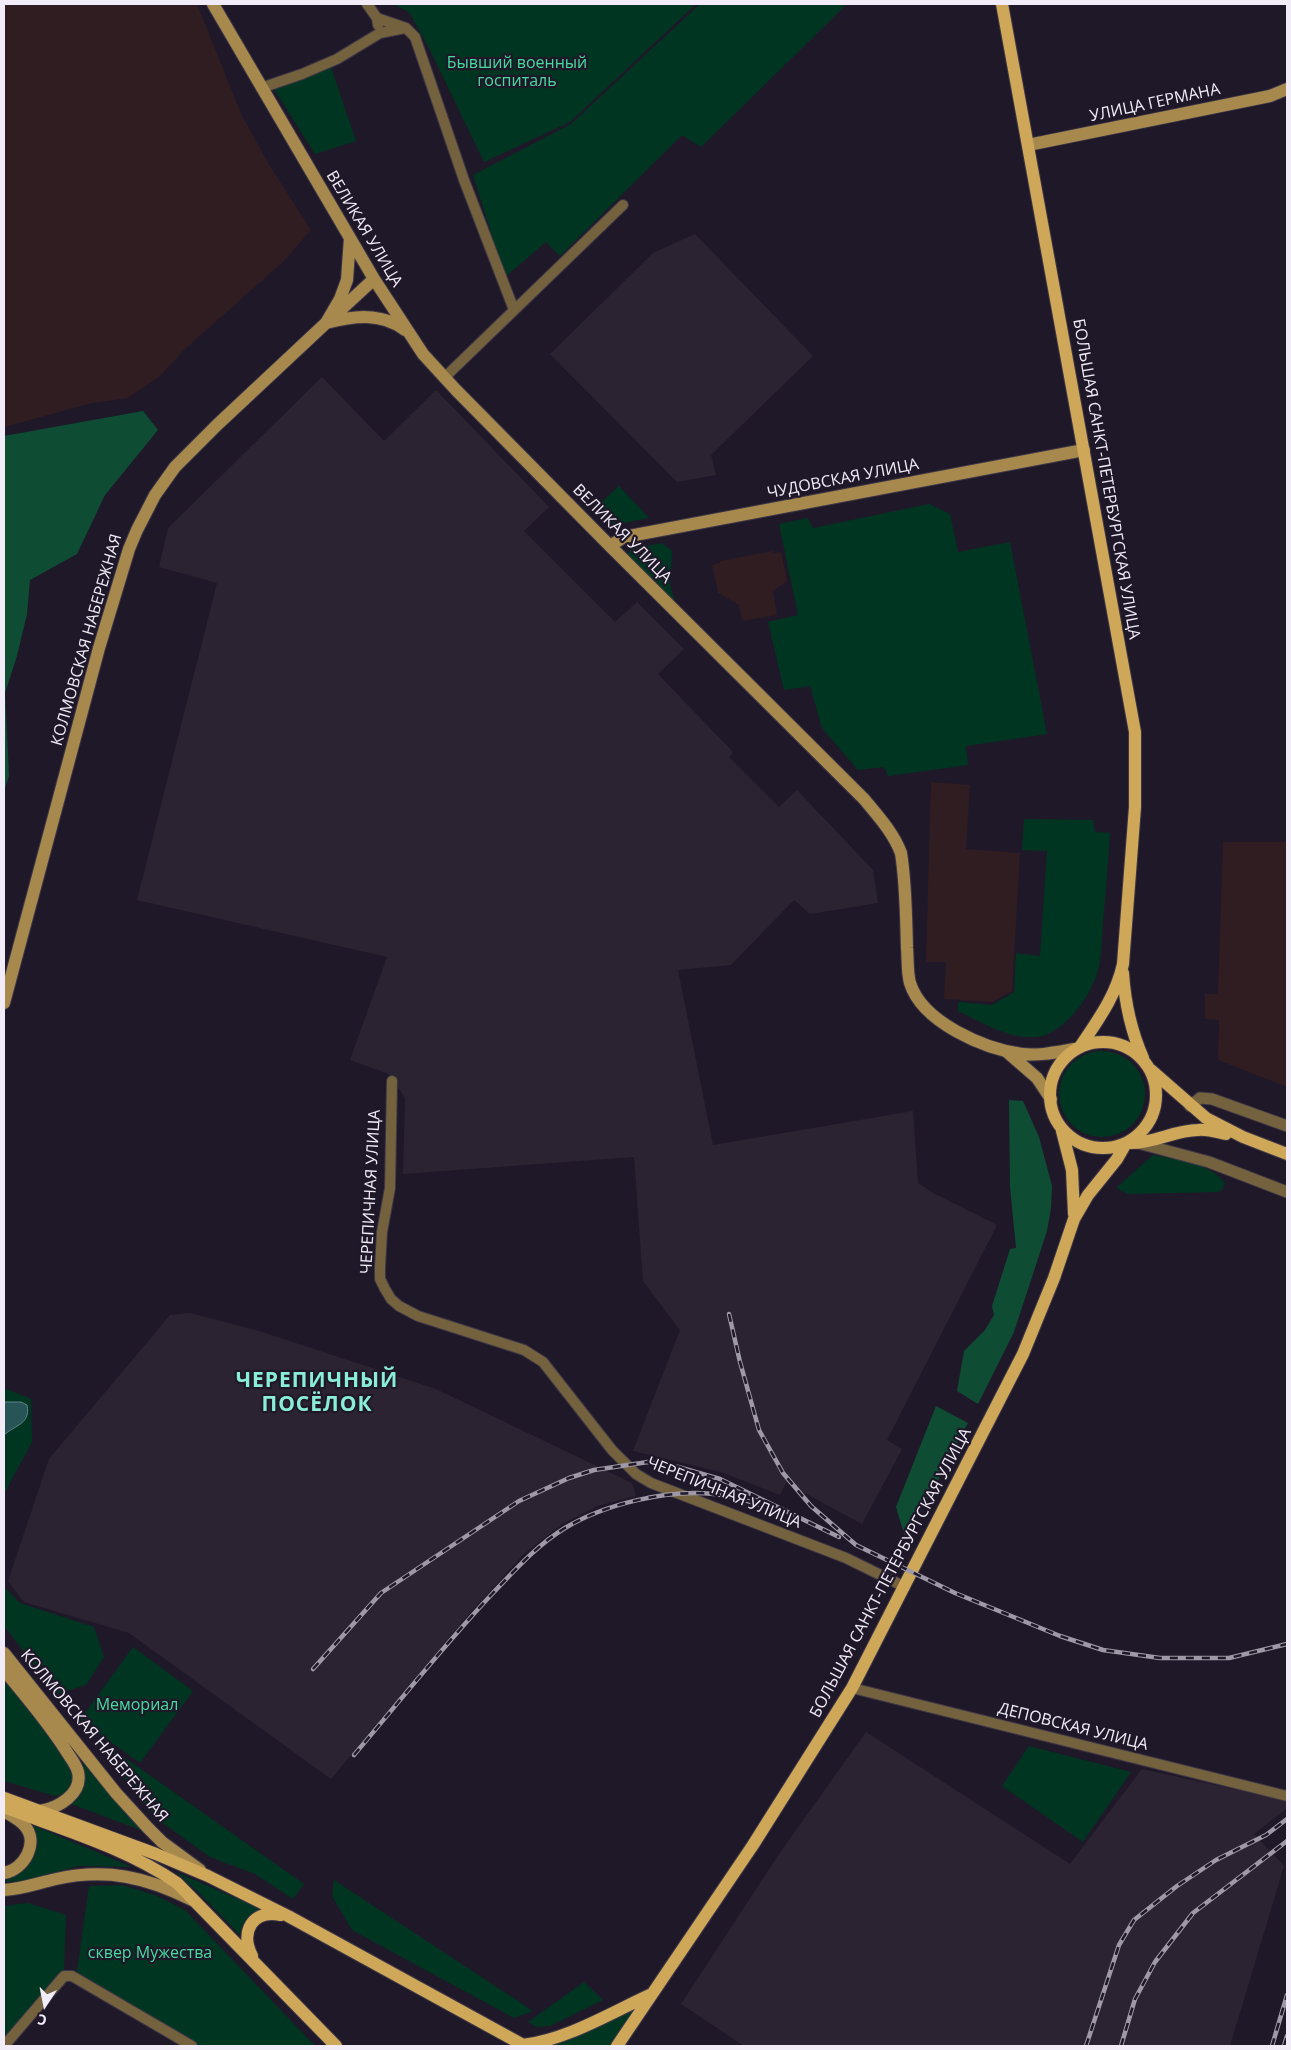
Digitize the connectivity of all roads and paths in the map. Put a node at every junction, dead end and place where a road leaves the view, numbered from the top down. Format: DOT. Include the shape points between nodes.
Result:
graph roads {
  1 [pos="212,4"];
  2 [pos="367,4"];
  3 [pos="1002,4"];
  4 [pos="377,18"];
  5 [pos="406,28"];
  6 [pos="380,33"];
  7 [pos="261,88"];
  8 [pos="1287,89"];
  9 [pos="1028,145"];
  10 [pos="623,205"];
  11 [pos="350,238"];
  12 [pos="374,279"];
  13 [pos="514,310"];
  14 [pos="326,323"];
  15 [pos="410,336"];
  16 [pos="444,378"];
  17 [pos="1084,450"];
  18 [pos="610,546"];
  19 [pos="1123,964"];
  20 [pos="4,1003"];
  21 [pos="1078,1048"];
  22 [pos="1005,1051"];
  23 [pos="1146,1065"];
  24 [pos="392,1081"];
  25 [pos="1051,1099"];
  26 [pos="1190,1106"];
  27 [pos="1060,1126"];
  28 [pos="1287,1126"];
  29 [pos="1243,1137"];
  30 [pos="1132,1144"];
  31 [pos="1287,1154"];
  32 [pos="1287,1192"];
  33 [pos="1074,1219"];
  34 [pos="904,1587"];
  35 [pos="4,1653"];
  36 [pos="4,1670"];
  37 [pos="852,1688"];
  38 [pos="1287,1796"];
  39 [pos="4,1798"];
  40 [pos="4,1807"];
  41 [pos="4,1811"];
  42 [pos="40,1811"];
  43 [pos="4,1873"];
  44 [pos="208,1876"];
  45 [pos="4,1890"];
  46 [pos="197,1902"];
  47 [pos="288,1916"];
  48 [pos="256,1963"];
  49 [pos="652,1994"];
  50 [pos="524,2045"];
  51 [pos="4,2046"];
  52 [pos="192,2046"];
  53 [pos="336,2046"];
  54 [pos="617,2046"];
  1 -- 7 [label="main road, ВЕЛИКАЯ УЛИЦА"];
  2 -- 4 [label="street"];
  3 -- 9 [label="main road, БОЛЬШАЯ САНКТ-ПЕТЕРБУРГСКАЯ УЛИЦА"];
  4 -- 5 [label="street"];
  4 -- 6 [label="street"];
  5 -- 6 [label="street"];
  5 -- 13 [label="street" via="415,37 464,180"];
  6 -- 7 [label="street" via="337,59"];
  7 -- 11 [label="main road, ВЕЛИКАЯ УЛИЦА"];
  8 -- 9 [label="main road, УЛИЦА ГЕРМАНА" via="1270,96"];
  9 -- 17 [label="main road, БОЛЬШАЯ САНКТ-ПЕТЕРБУРГСКАЯ УЛИЦА"];
  10 -- 13 [label="street"];
  11 -- 12 [label="main road, ВЕЛИКАЯ УЛИЦА"];
  11 -- 14 [label="main road" via="347,280"];
  12 -- 14 [label="main road, КОЛМОВСКАЯ НАБЕРЕЖНАЯ"];
  12 -- 15 [label="main road, ВЕЛИКАЯ УЛИЦА"];
  13 -- 16 [label="street"];
  14 -- 15 [label="main road" via="356,317 382,319 399,326"];
  14 -- 20 [label="main road, КОЛМОВСКАЯ НАБЕРЕЖНАЯ" via="176,467 155,495 139,525 99,648"];
  15 -- 16 [label="main road, ВЕЛИКАЯ УЛИЦА"];
  16 -- 18 [label="main road, ВЕЛИКАЯ УЛИЦА"];
  17 -- 18 [label="main road, ЧУДОВСКАЯ УЛИЦА" via="624,537"];
  17 -- 19 [label="main road, БОЛЬШАЯ САНКТ-ПЕТЕРБУРГСКАЯ УЛИЦА" via="1135,732 1135,807"];
  18 -- 22 [label="main road, ВЕЛИКАЯ УЛИЦА" via="864,799 884,823 901,853 909,977 916,997 945,1024"];
  19 -- 21 [label="main road, БОЛЬШАЯ САНКТ-ПЕТЕРБУРГСКАЯ УЛИЦА" via="1109,1002"];
  19 -- 23 [label="main road, БОЛЬШАЯ САНКТ-ПЕТЕРБУРГСКАЯ УЛИЦА" via="1127,1010"];
  21 -- 22 [label="main road" via="1038,1054"];
  21 -- 23 [label="main road" via="1099,1041 1110,1042 1130,1049"];
  21 -- 25 [label="main road" via="1057,1066 1050,1086"];
  22 -- 25 [label="main road" via="1037,1078"];
  23 -- 26 [label="main road"];
  23 -- 30 [label="main road" via="1152,1074 1155,1091 1153,1110 1145,1128"];
  24 -- 34 [label="street, ЧЕРЕПИЧНАЯ УЛИЦА" via="390,1188 380,1267 380,1279 391,1299 418,1316 524,1350 543,1362 612,1450 636,1474 651,1483 846,1558"];
  25 -- 27 [label="main road"];
  26 -- 28 [label="street" via="1200,1098 1212,1099"];
  26 -- 29 [label="main road"];
  27 -- 30 [label="main road" via="1072,1139 1090,1148"];
  27 -- 33 [label="main road, БОЛЬШАЯ САНКТ-ПЕТЕРБУРГСКАЯ УЛИЦА" via="1072,1170"];
  29 -- 30 [label="main road" via="1198,1130"];
  29 -- 31 [label="main road"];
  30 -- 32 [label="street" via="1193,1157"];
  30 -- 33 [label="main road, БОЛЬШАЯ САНКТ-ПЕТЕРБУРГСКАЯ УЛИЦА" via="1088,1194"];
  33 -- 34 [label="main road, БОЛЬШАЯ САНКТ-ПЕТЕРБУРГСКАЯ УЛИЦА" via="1023,1354"];
  34 -- 37 [label="main road, БОЛЬШАЯ САНКТ-ПЕТЕРБУРГСКАЯ УЛИЦА"];
  35 -- 44 [label="main road, КОЛМОВСКАЯ НАБЕРЕЖНАЯ" via="148,1828"];
  36 -- 42 [label="main road, КОЛМОВСКАЯ НАБЕРЕЖНАЯ" via="55,1734 77,1770 78,1781 69,1798 53,1809"];
  37 -- 38 [label="street, ДЕПОВСКАЯ УЛИЦА"];
  37 -- 49 [label="main road, БОЛЬШАЯ САНКТ-ПЕТЕРБУРГСКАЯ УЛИЦА" via="758,1837"];
  39 -- 42 [label="main road"];
  40 -- 46 [label="main road" via="102,1844 157,1869"];
  41 -- 43 [label="main road" via="25,1825 30,1839 30,1850 25,1860 18,1868"];
  42 -- 44 [label="main road"];
  44 -- 47 [label="main road"];
  45 -- 46 [label="main road" via="90,1874 125,1875 165,1886"];
  46 -- 48 [label="main road"];
  47 -- 48 [label="main road" via="268,1914 253,1921 247,1941"];
  47 -- 50 [label="main road"];
  48 -- 53 [label="main road"];
  49 -- 50 [label="main road" via="567,2034"];
  49 -- 54 [label="main road, БОЛЬШАЯ САНКТ-ПЕТЕРБУРГСКАЯ УЛИЦА"];
  51 -- 52 [label="street" via="64,1976 72,1976"];
}
